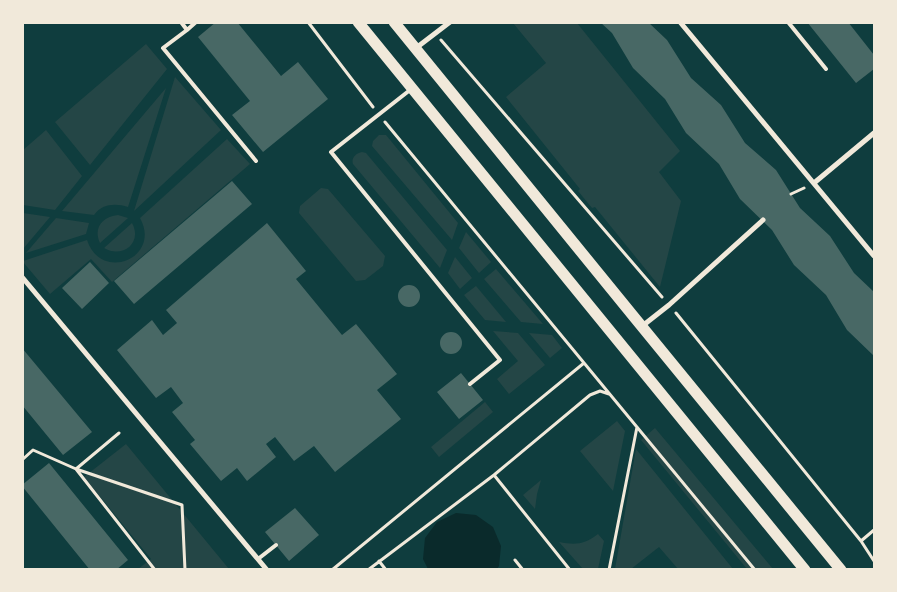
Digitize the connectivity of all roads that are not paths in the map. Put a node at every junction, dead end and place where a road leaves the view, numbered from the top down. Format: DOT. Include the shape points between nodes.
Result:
graph roads {
  1 [pos="181,22"];
  2 [pos="196,22"];
  3 [pos="358,22"];
  4 [pos="394,22"];
  5 [pos="450,22"];
  6 [pos="680,22"];
  7 [pos="788,22"];
  8 [pos="187,30"];
  9 [pos="415,49"];
  10 [pos="826,69"];
  11 [pos="412,89"];
  12 [pos="874,133"];
  13 [pos="256,161"];
  14 [pos="814,184"];
  15 [pos="762,220"];
  16 [pos="874,256"];
  17 [pos="22,277"];
  18 [pos="641,327"];
  19 [pos="470,384"];
  20 [pos="276,545"];
  21 [pos="258,559"];
  22 [pos="267,570"];
  23 [pos="805,570"];
  24 [pos="840,570"];
  1 -- 8 [label="lane"];
  2 -- 8 [label="lane"];
  3 -- 11 [label="main road"];
  4 -- 9 [label="main road"];
  5 -- 9 [label="street"];
  6 -- 14 [label="street"];
  7 -- 10 [label="lane"];
  8 -- 13 [label="lane" via="163,48"];
  9 -- 18 [label="main road"];
  11 -- 19 [label="lane" via="331,152 500,360"];
  11 -- 23 [label="main road"];
  12 -- 14 [label="street"];
  14 -- 16 [label="street"];
  15 -- 18 [label="street"];
  17 -- 21 [label="street"];
  18 -- 24 [label="main road"];
  20 -- 21 [label="lane"];
  21 -- 22 [label="street"];
}
